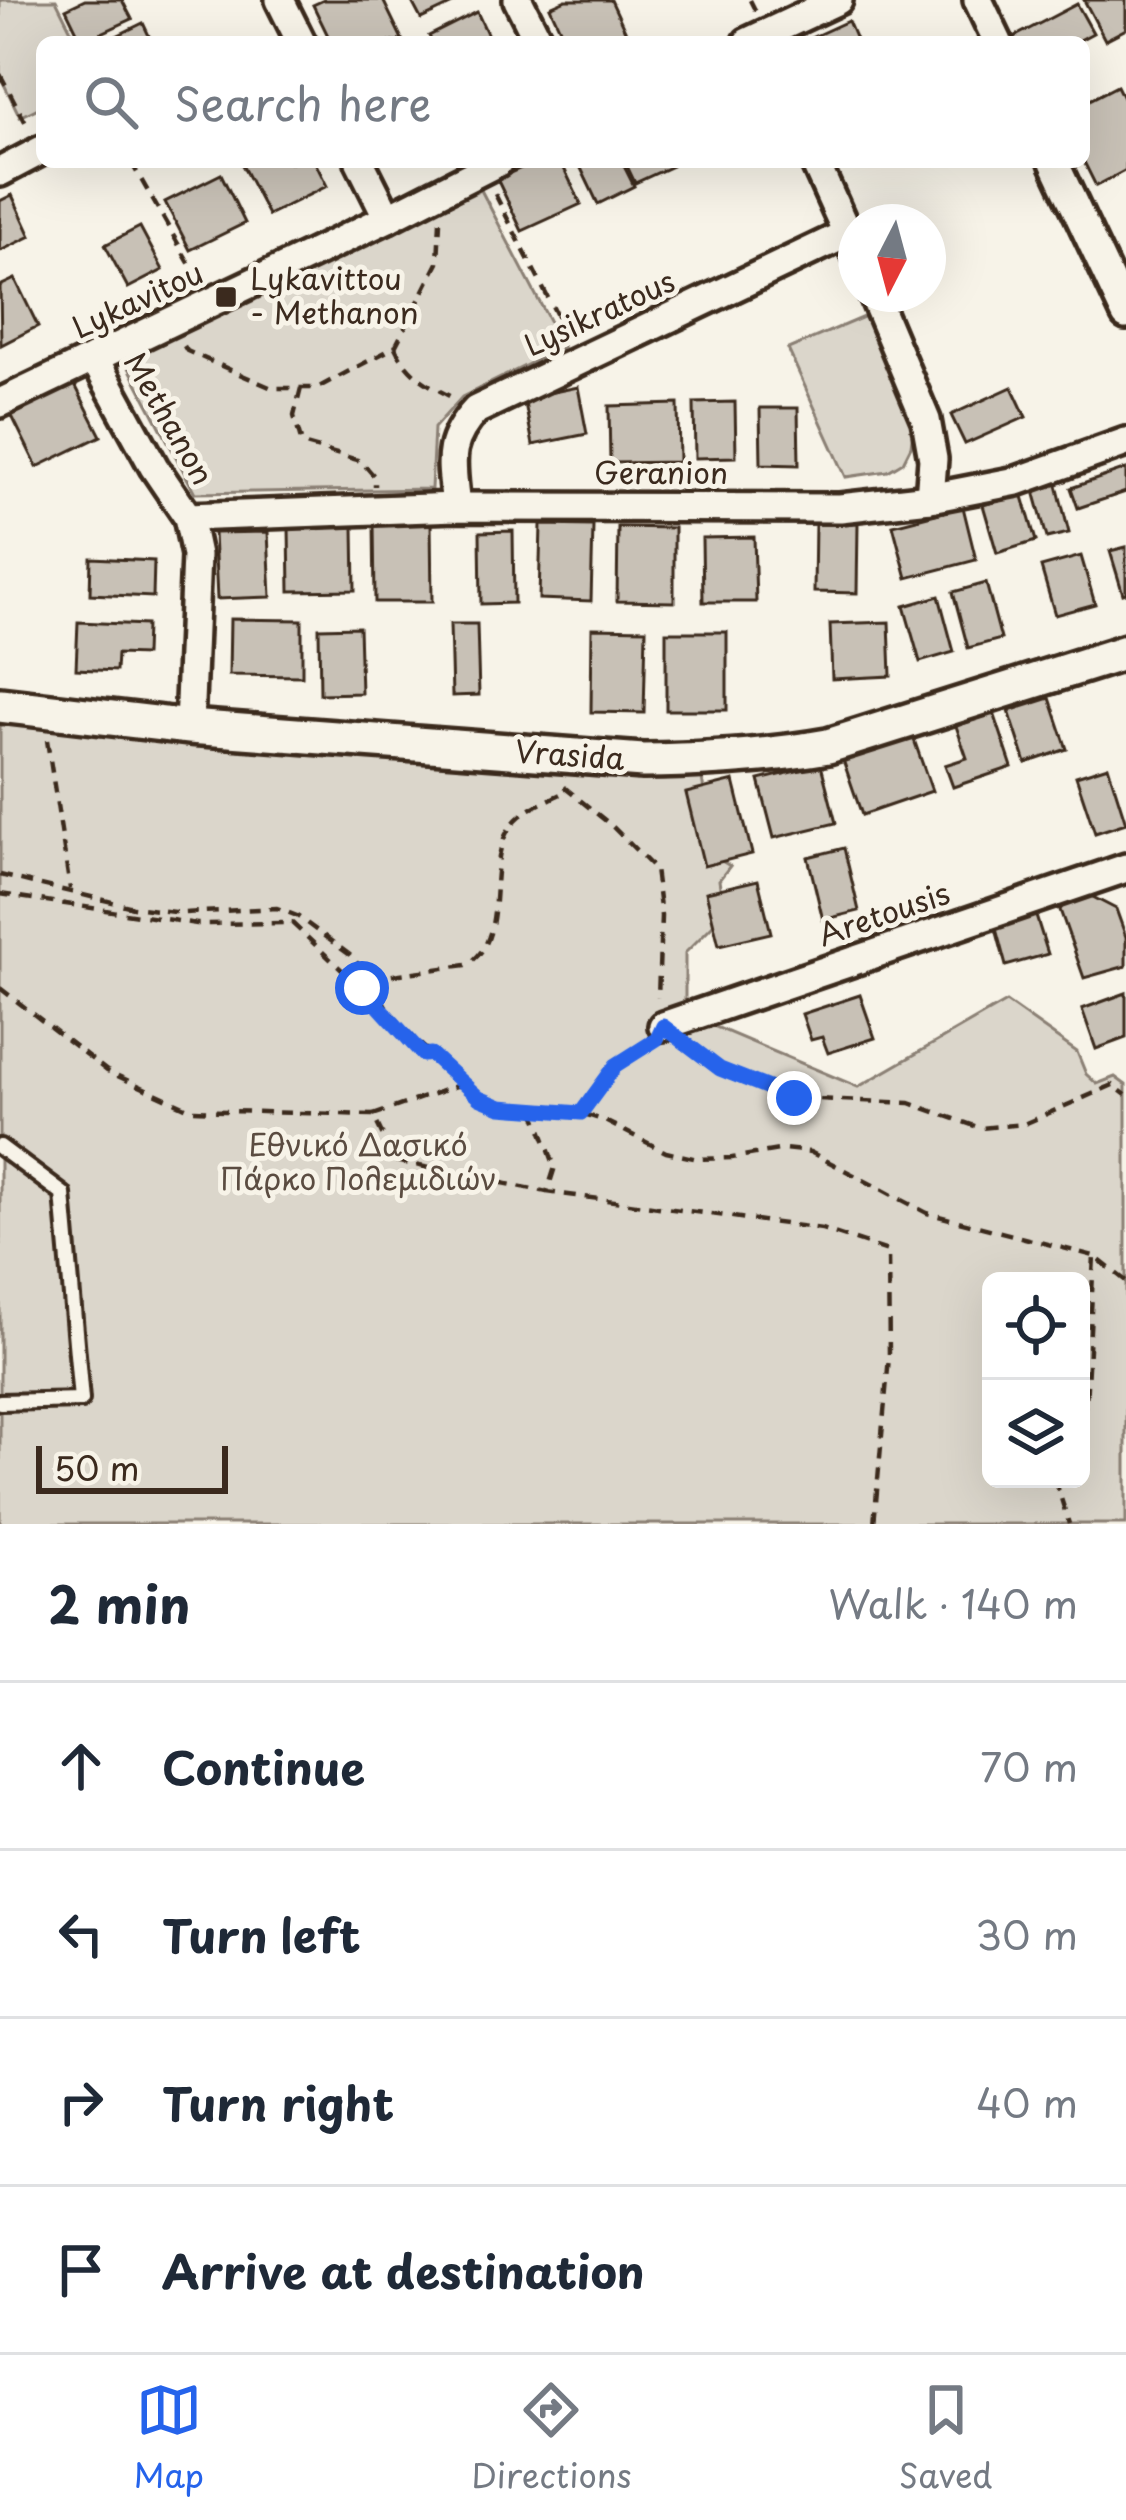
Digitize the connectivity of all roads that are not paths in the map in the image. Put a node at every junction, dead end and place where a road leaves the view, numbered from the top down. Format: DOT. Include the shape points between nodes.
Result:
graph roads {
  1 [pos="280,0"];
  2 [pos="518,0"];
  3 [pos="838,0"];
  4 [pos="978,0"];
  5 [pos="298,36"];
  6 [pos="536,36"];
  7 [pos="765,36"];
  8 [pos="995,36"];
  9 [pos="36,153"];
  10 [pos="363,168"];
  11 [pos="486,168"];
  12 [pos="818,168"];
  13 [pos="1057,168"];
  14 [pos="0,172"];
  15 [pos="838,212"];
  16 [pos="388,218"];
  17 [pos="838,249"];
  18 [pos="881,312"];
  19 [pos="1126,315"];
  20 [pos="94,358"];
  21 [pos="0,403"];
  22 [pos="1126,442"];
  23 [pos="931,498"];
  24 [pos="456,507"];
  25 [pos="188,517"];
  26 [pos="1126,652"];
  27 [pos="0,705"];
  28 [pos="189,727"];
  29 [pos="1126,868"];
  30 [pos="663,1026"];
  31 [pos="0,1147"];
  32 [pos="0,1402"];
  1 -- 5 [label="street"];
  2 -- 6 [label="street"];
  3 -- 7 [label="street"];
  4 -- 8 [label="street"];
  9 -- 14 [label="street"];
  10 -- 16 [label="street"];
  11 -- 16 [label="street, Lykavitou"];
  12 -- 15 [label="street"];
  13 -- 19 [label="street"];
  16 -- 20 [label="street, Lykavitou"];
  17 -- 24 [label="street, Lysikratous" via="476,410 451,450"];
  18 -- 23 [label="street" via="926,420"];
  20 -- 21 [label="street, Lykavitou"];
  20 -- 25 [label="street, Methanon"];
  22 -- 23 [label="street, Geranion" via="1017,482"];
  23 -- 24 [label="street, Geranion" via="840,508"];
  24 -- 25 [label="street, Geranion"];
  25 -- 28 [label="street, Methanon" via="196,555"];
  26 -- 28 [label="street, Vrasida" via="828,746 712,760"];
  27 -- 28 [label="street, Vrasida"];
  29 -- 30 [label="street, Aretousis"];
  31 -- 32 [label="lane" via="63,1194 81,1400"];
}
